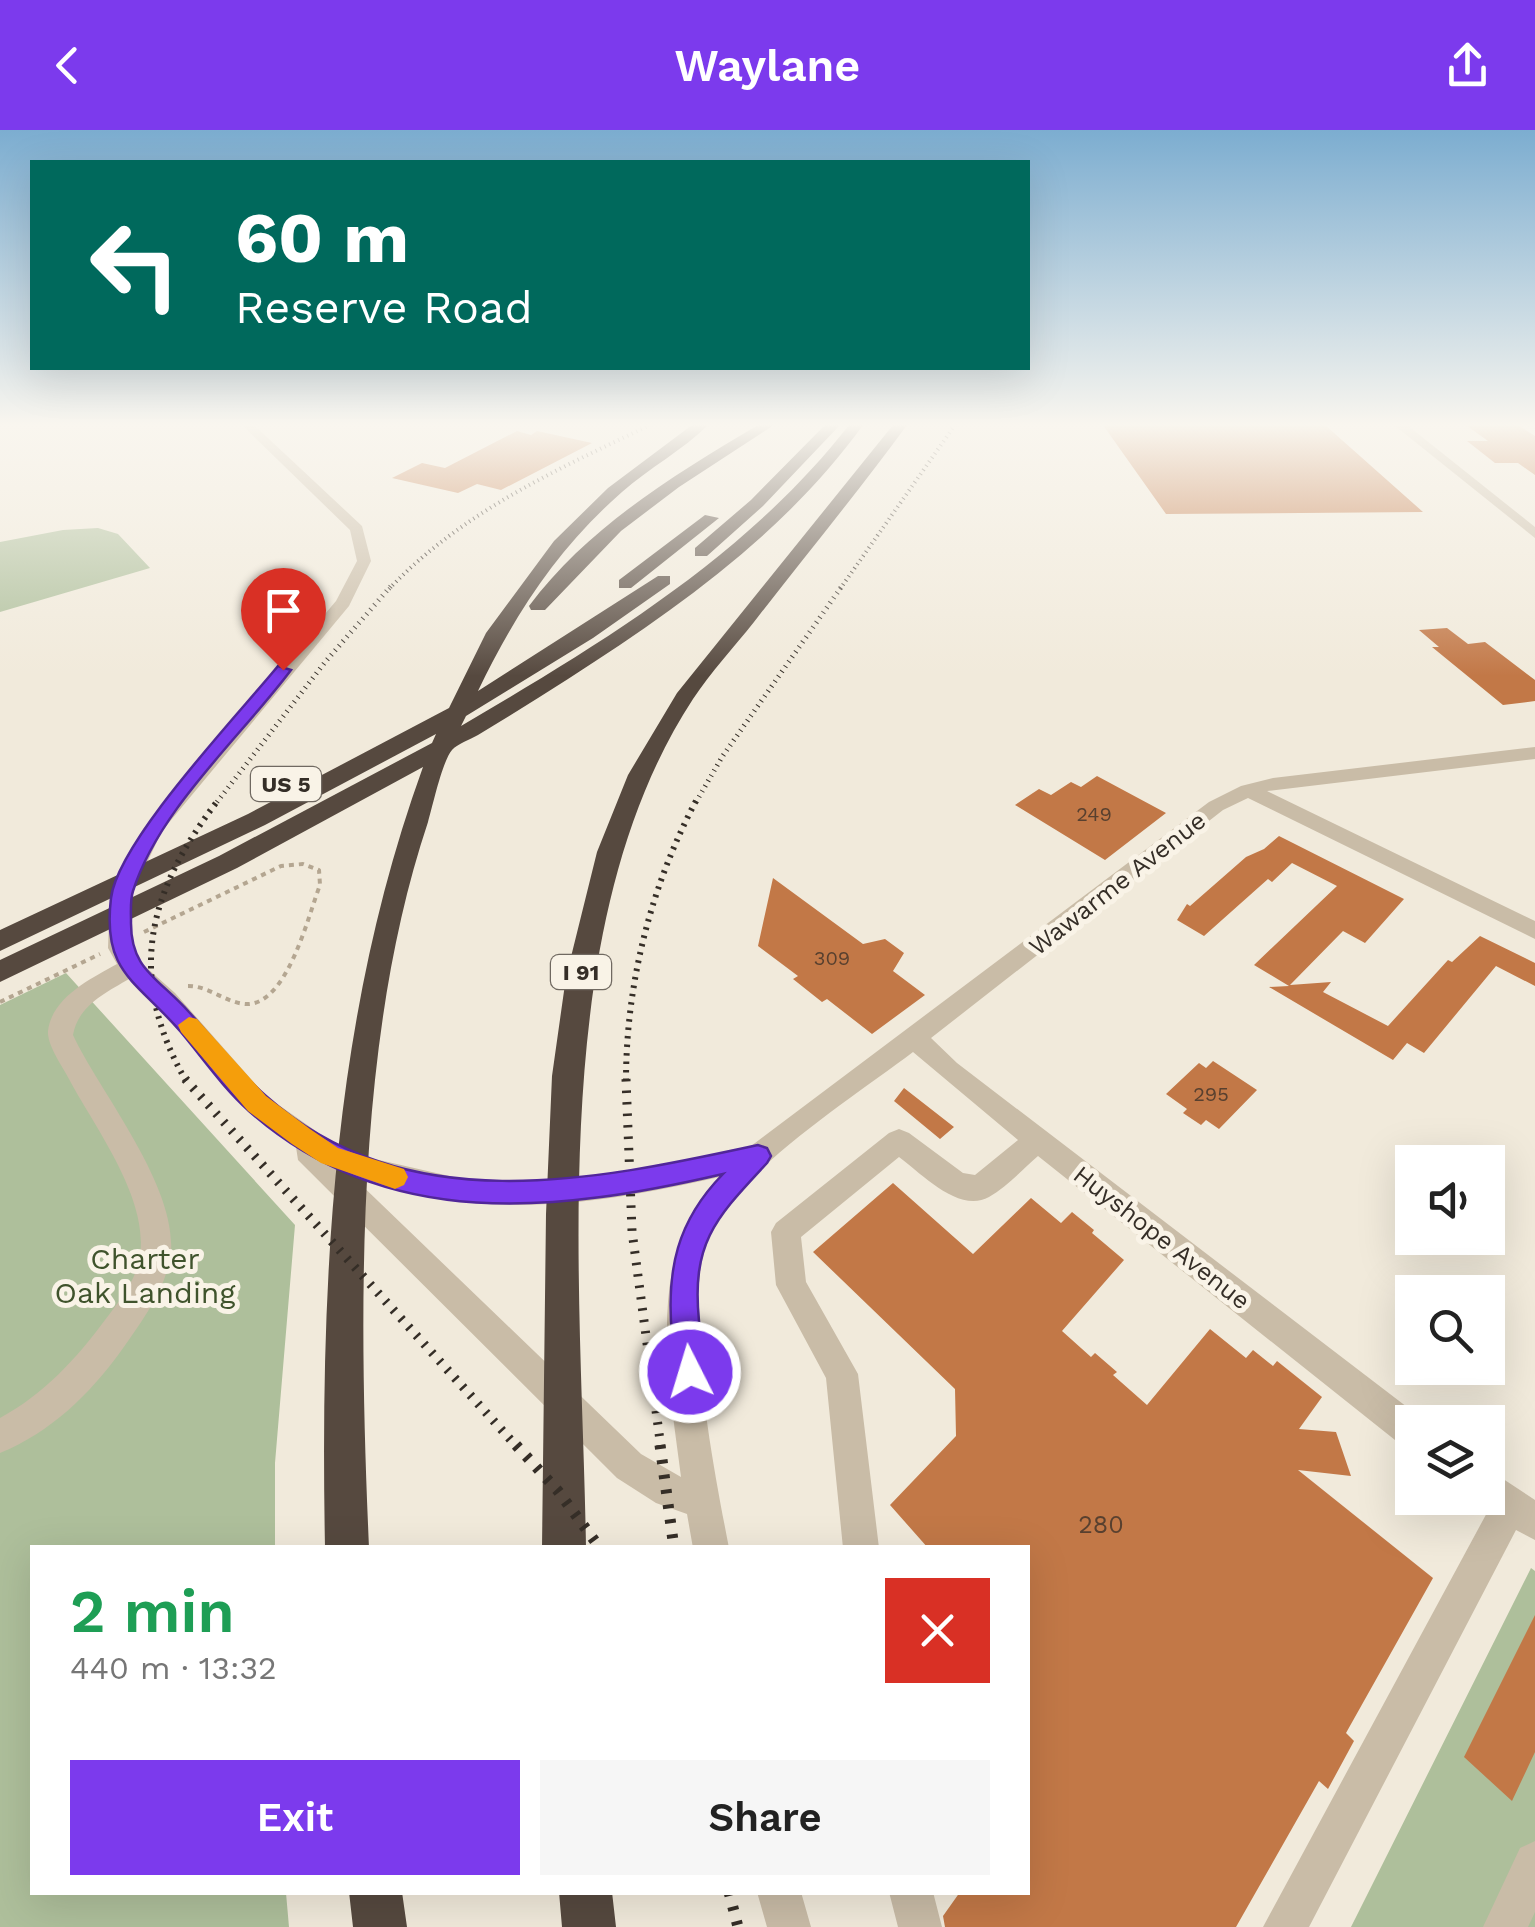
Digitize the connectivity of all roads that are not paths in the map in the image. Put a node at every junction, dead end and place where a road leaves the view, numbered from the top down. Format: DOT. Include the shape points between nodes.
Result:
graph roads {
  1 [pos="336,509"];
  2 [pos="596,509"];
  3 [pos="636,509"];
  4 [pos="721,509"];
  5 [pos="747,509"];
  6 [pos="781,509"];
  7 [pos="791,509"];
  8 [pos="833,509"];
  9 [pos="1504,509"];
  10 [pos="1535,534"];
  11 [pos="716,566"];
  12 [pos="607,596"];
  13 [pos="526,622"];
  14 [pos="562,637"];
  15 [pos="1535,753"];
  16 [pos="1248,790"];
  17 [pos="0,926"];
  18 [pos="1535,931"];
  19 [pos="0,941"];
  20 [pos="131,967"];
  21 [pos="0,972"];
  22 [pos="915,1038"];
  23 [pos="257,1104"];
  24 [pos="1038,1140"];
  25 [pos="758,1156"];
  26 [pos="1395,1419"];
  27 [pos="0,1436"];
  28 [pos="702,1501"];
  29 [pos="1511,1505"];
  30 [pos="347,1545"];
  31 [pos="564,1545"];
  32 [pos="710,1545"];
  33 [pos="861,1545"];
  34 [pos="1535,1864"];
  35 [pos="376,1895"];
  36 [pos="585,1895"];
  37 [pos="780,1895"];
  38 [pos="912,1895"];
  39 [pos="380,1927"];
  40 [pos="589,1927"];
  41 [pos="788,1927"];
  42 [pos="920,1927"];
  43 [pos="1285,1927"];
  44 [pos="1505,1927"];
  1 -- 20 [label="street" via="357,529 364,561 343,603 153,829 121,894 120,948"];
  2 -- 30 [label="highway" via="548,561 491,670 468,687 421,806 400,884 356,1119 343,1384"];
  3 -- 13 [label="highway" via="576,562"];
  4 -- 12 [label="highway"];
  5 -- 14 [label="highway" via="696,556"];
  6 -- 11 [label="highway, US 5"];
  7 -- 11 [label="highway" via="759,541"];
  8 -- 31 [label="highway, I 91" via="684,697 636,784 602,880 580,977 568,1076"];
  9 -- 10 [label="street"];
  11 -- 21 [label="highway, US 5" via="556,678 428,755"];
  14 -- 17 [label="highway, US 5"];
  14 -- 19 [label="highway" via="448,718"];
  15 -- 16 [label="street, Wawarme Avenue"];
  16 -- 18 [label="street"];
  16 -- 22 [label="street, Wawarme Avenue" via="1207,812"];
  20 -- 23 [label="street"];
  20 -- 27 [label="street" via="71,1009 60,1035 140,1186 156,1238 150,1273 135,1305 63,1396"];
  22 -- 24 [label="street, Huyshope Avenue"];
  22 -- 25 [label="street, Wawarme Avenue"];
  23 -- 25 [label="street" via="330,1156 475,1193 628,1185"];
  23 -- 28 [label="street" via="629,1466 668,1491"];
  24 -- 26 [label="street, Huyshope Avenue"];
  24 -- 33 [label="street" via="980,1188 956,1184 899,1141 786,1232 791,1285 842,1374"];
  25 -- 28 [label="street, Wawarme Avenue" via="708,1208 687,1256 684,1308"];
  28 -- 32 [label="street, Wawarme Avenue"];
  29 -- 43 [label="street"];
  34 -- 44 [label="street"];
  35 -- 39 [label="highway"];
  36 -- 40 [label="highway"];
  37 -- 41 [label="street"];
  38 -- 42 [label="street"];
}
